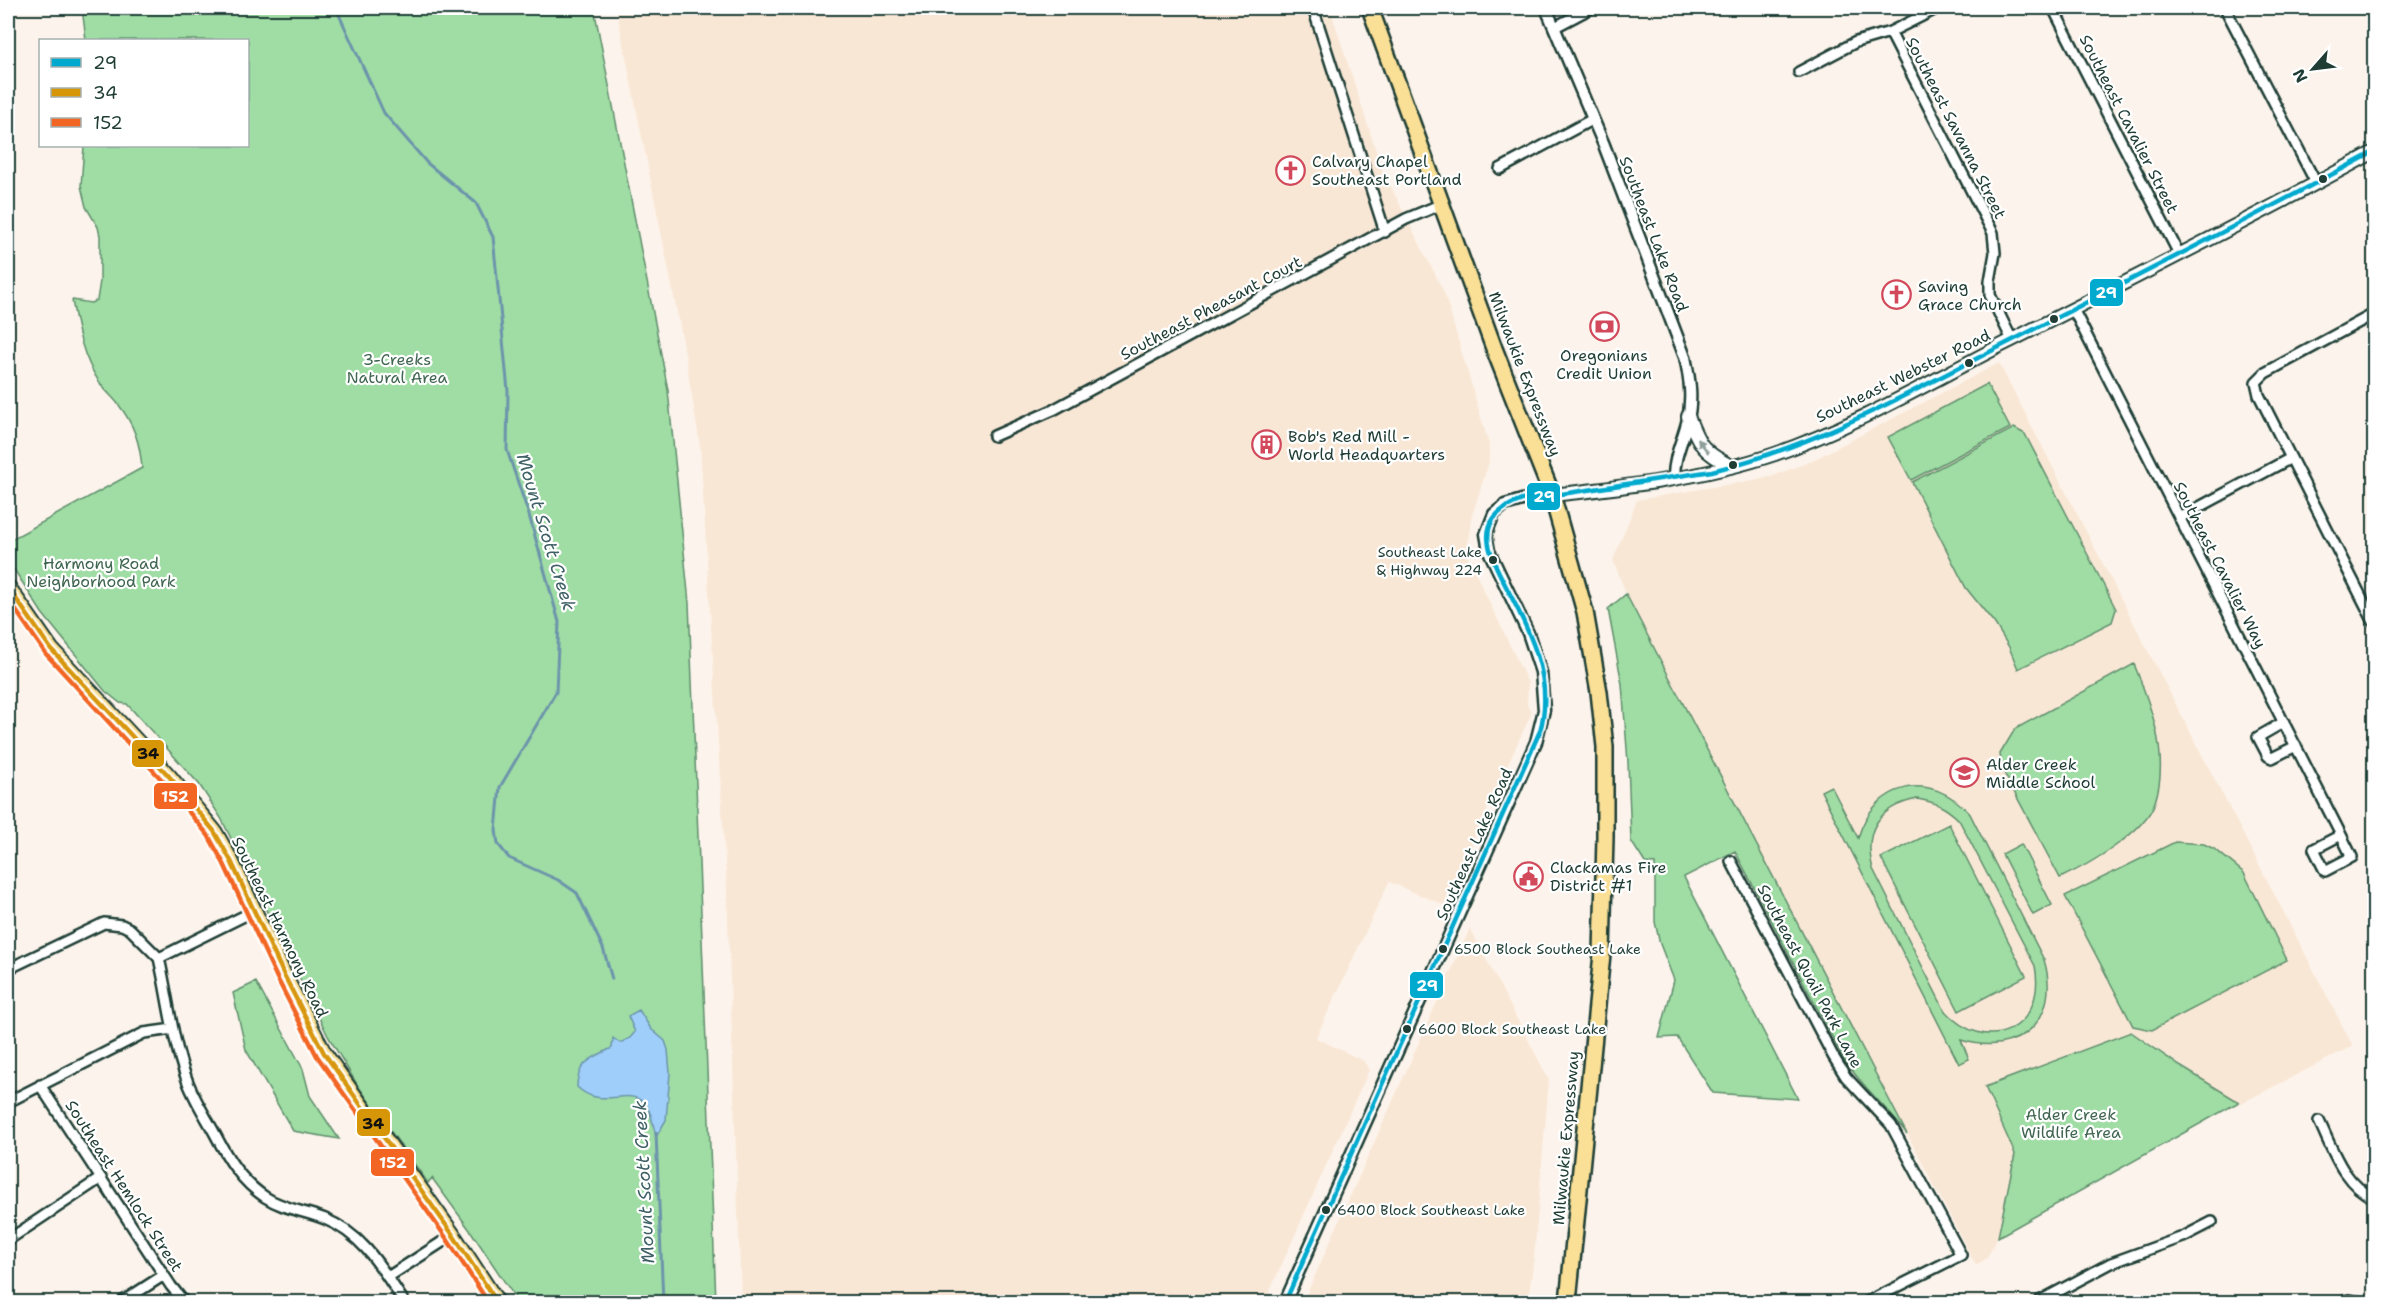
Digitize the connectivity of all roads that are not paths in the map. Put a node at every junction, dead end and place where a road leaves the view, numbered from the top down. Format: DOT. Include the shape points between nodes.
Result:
graph roads {
  1 [pos="1313,8"];
  2 [pos="1370,8"];
  3 [pos="1546,8"];
  4 [pos="1591,8"];
  5 [pos="1938,8"];
  6 [pos="2053,8"];
  7 [pos="2225,8"];
  8 [pos="1555,27"];
  9 [pos="1890,32"];
  10 [pos="1799,72"];
  11 [pos="1593,119"];
  12 [pos="2374,152"];
  13 [pos="1500,169"];
  14 [pos="2316,183"];
  15 [pos="1442,204"];
  16 [pos="1385,232"];
  17 [pos="2179,254"];
  18 [pos="2073,309"];
  19 [pos="2374,314"];
  20 [pos="2012,340"];
  21 [pos="1688,416"];
  22 [pos="994,436"];
  23 [pos="2291,458"];
  24 [pos="1731,466"];
  25 [pos="1674,477"];
  26 [pos="1552,495"];
  27 [pos="2179,518"];
  28 [pos="8,586"];
  29 [pos="2374,622"];
  30 [pos="2283,722"];
  31 [pos="2296,746"];
  32 [pos="2341,835"];
  33 [pos="1731,861"];
  34 [pos="254,911"];
  35 [pos="159,958"];
  36 [pos="8,969"];
  37 [pos="173,1029"];
  38 [pos="40,1085"];
  39 [pos="8,1102"];
  40 [pos="2319,1121"];
  41 [pos="100,1178"];
  42 [pos="2374,1198"];
  43 [pos="2212,1222"];
  44 [pos="453,1235"];
  45 [pos="8,1240"];
  46 [pos="164,1275"];
  47 [pos="388,1277"];
  48 [pos="122,1302"];
  49 [pos="184,1302"];
  50 [pos="404,1302"];
  51 [pos="497,1302"];
  52 [pos="1285,1302"];
  53 [pos="1568,1302"];
  54 [pos="1868,1302"];
  55 [pos="2038,1302"];
  56 [pos="2342,1302"];
  57 [pos="2360,1302"];
  1 -- 16 [label="street"];
  2 -- 15 [label="highway, Milwaukie Expressway"];
  3 -- 8 [label="street, Southeast Lake Road"];
  4 -- 8 [label="street"];
  5 -- 9 [label="street"];
  6 -- 17 [label="street, Southeast Cavalier Street"];
  7 -- 14 [label="street"];
  8 -- 11 [label="street, Southeast Lake Road"];
  9 -- 10 [label="street" via="1856,42"];
  9 -- 20 [label="street, Southeast Savanna Street" via="1989,224 1995,253 1990,294"];
  11 -- 13 [label="street"];
  11 -- 21 [label="street, Southeast Lake Road" via="1681,346 1690,389"];
  12 -- 14 [label="main road, Southeast Webster Road"];
  14 -- 17 [label="main road, Southeast Webster Road"];
  15 -- 16 [label="street, Southeast Pheasant Court"];
  15 -- 26 [label="highway, Milwaukie Expressway"];
  16 -- 22 [label="street, Southeast Pheasant Court" via="1053,410"];
  17 -- 18 [label="main road, Southeast Webster Road"];
  18 -- 20 [label="main road, Southeast Webster Road"];
  18 -- 27 [label="street, Southeast Cavalier Way"];
  19 -- 23 [label="street" via="2265,373 2256,382"];
  20 -- 24 [label="main road, Southeast Webster Road" via="1818,437"];
  24 -- 21 [label="main road, one-way" via="1703,448"];
  21 -- 25 [label="street, Southeast Lake Road" via="1674,461"];
  23 -- 27 [label="street"];
  23 -- 29 [label="street"];
  24 -- 25 [label="main road, Southeast Webster Road"];
  25 -- 26 [label="main road, Southeast Webster Road"];
  26 -- 52 [label="street, Southeast Lake Road" via="1505,505 1494,514 1486,534 1489,551 1528,633 1541,672 1544,710 1536,742"];
  26 -- 53 [label="highway, Milwaukie Expressway" via="1585,612 1605,747 1602,954"];
  27 -- 30 [label="street, Southeast Cavalier Way"];
  28 -- 34 [label="main road, Southeast Harmony Road" via="51,649 202,815 231,861"];
  30 -- 31 [label="street, Southeast Cavalier Way"];
  30 -- 31 [label="street" via="2258,737 2268,756 2272,758"];
  31 -- 32 [label="street, Southeast Cavalier Way"];
  33 -- 54 [label="street, Southeast Quail Park Lane" via="1833,1056 1846,1077 1891,1125 1961,1255"];
  34 -- 35 [label="street"];
  34 -- 44 [label="main road, Southeast Harmony Road" via="312,1032 336,1072"];
  35 -- 36 [label="street" via="130,929 104,924"];
  35 -- 37 [label="street"];
  37 -- 38 [label="street" via="144,1033"];
  37 -- 47 [label="street" via="193,1094 241,1177 273,1202 349,1231 371,1252"];
  38 -- 39 [label="street"];
  38 -- 41 [label="street, Southeast Hemlock Street"];
  40 -- 42 [label="street" via="2346,1177"];
  41 -- 45 [label="street"];
  41 -- 46 [label="street, Southeast Hemlock Street"];
  43 -- 55 [label="street" via="2111,1263"];
  44 -- 47 [label="street"];
  44 -- 51 [label="main road, Southeast Harmony Road"];
  46 -- 48 [label="street"];
  46 -- 49 [label="street, Southeast Hemlock Street"];
  47 -- 50 [label="street"];
  56 -- 57 [label="street"];
}
